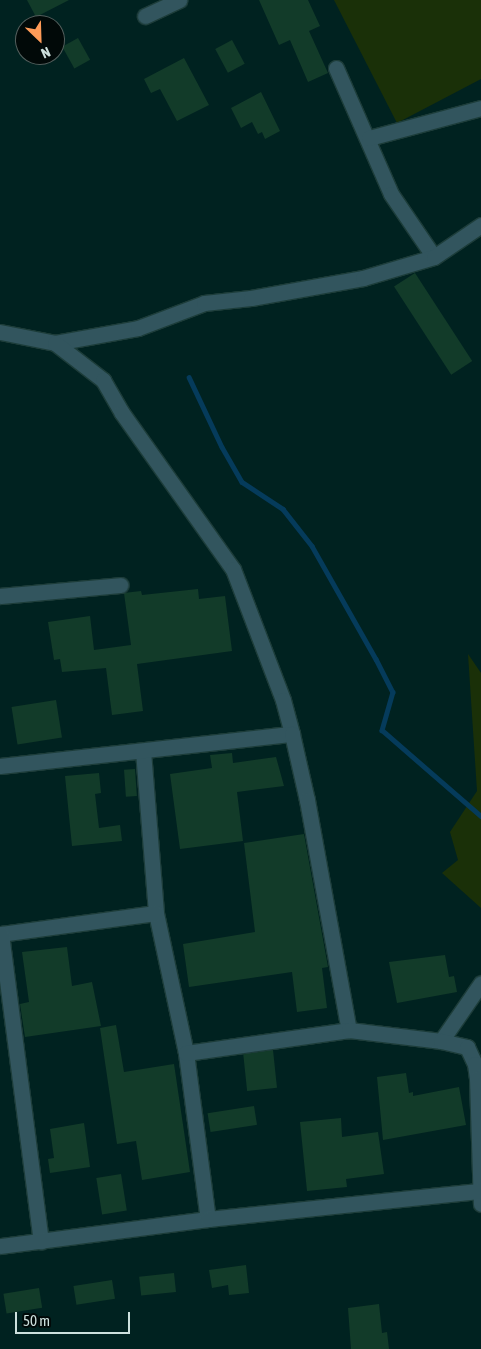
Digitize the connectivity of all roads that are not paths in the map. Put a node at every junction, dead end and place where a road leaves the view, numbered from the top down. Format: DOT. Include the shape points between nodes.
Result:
graph roads {
  1 [pos="179,0"];
  2 [pos="145,16"];
  3 [pos="336,68"];
  4 [pos="481,108"];
  5 [pos="368,138"];
  6 [pos="481,225"];
  7 [pos="434,257"];
  8 [pos="0,332"];
  9 [pos="55,343"];
  10 [pos="120,585"];
  11 [pos="0,596"];
  12 [pos="292,734"];
  13 [pos="143,751"];
  14 [pos="0,766"];
  15 [pos="156,913"];
  16 [pos="0,934"];
  17 [pos="481,983"];
  18 [pos="349,1030"];
  19 [pos="441,1041"];
  20 [pos="186,1053"];
  21 [pos="480,1198"];
  22 [pos="208,1220"];
  23 [pos="41,1241"];
  24 [pos="0,1246"];
  1 -- 2 [label="street"];
  3 -- 5 [label="street"];
  4 -- 5 [label="street"];
  5 -- 7 [label="street" via="391,194"];
  6 -- 7 [label="street"];
  7 -- 9 [label="street" via="363,278 204,303 138,328"];
  8 -- 9 [label="street"];
  9 -- 12 [label="street" via="103,380 122,413 233,569 283,700"];
  10 -- 11 [label="street"];
  12 -- 13 [label="street"];
  12 -- 18 [label="street"];
  13 -- 14 [label="street"];
  13 -- 15 [label="street"];
  15 -- 16 [label="street"];
  15 -- 20 [label="street"];
  16 -- 23 [label="street"];
  17 -- 19 [label="street"];
  18 -- 19 [label="street"];
  18 -- 20 [label="street"];
  19 -- 21 [label="street" via="467,1048 475,1064"];
  20 -- 22 [label="street"];
  21 -- 22 [label="street"];
  22 -- 23 [label="street"];
  23 -- 24 [label="street"];
}
